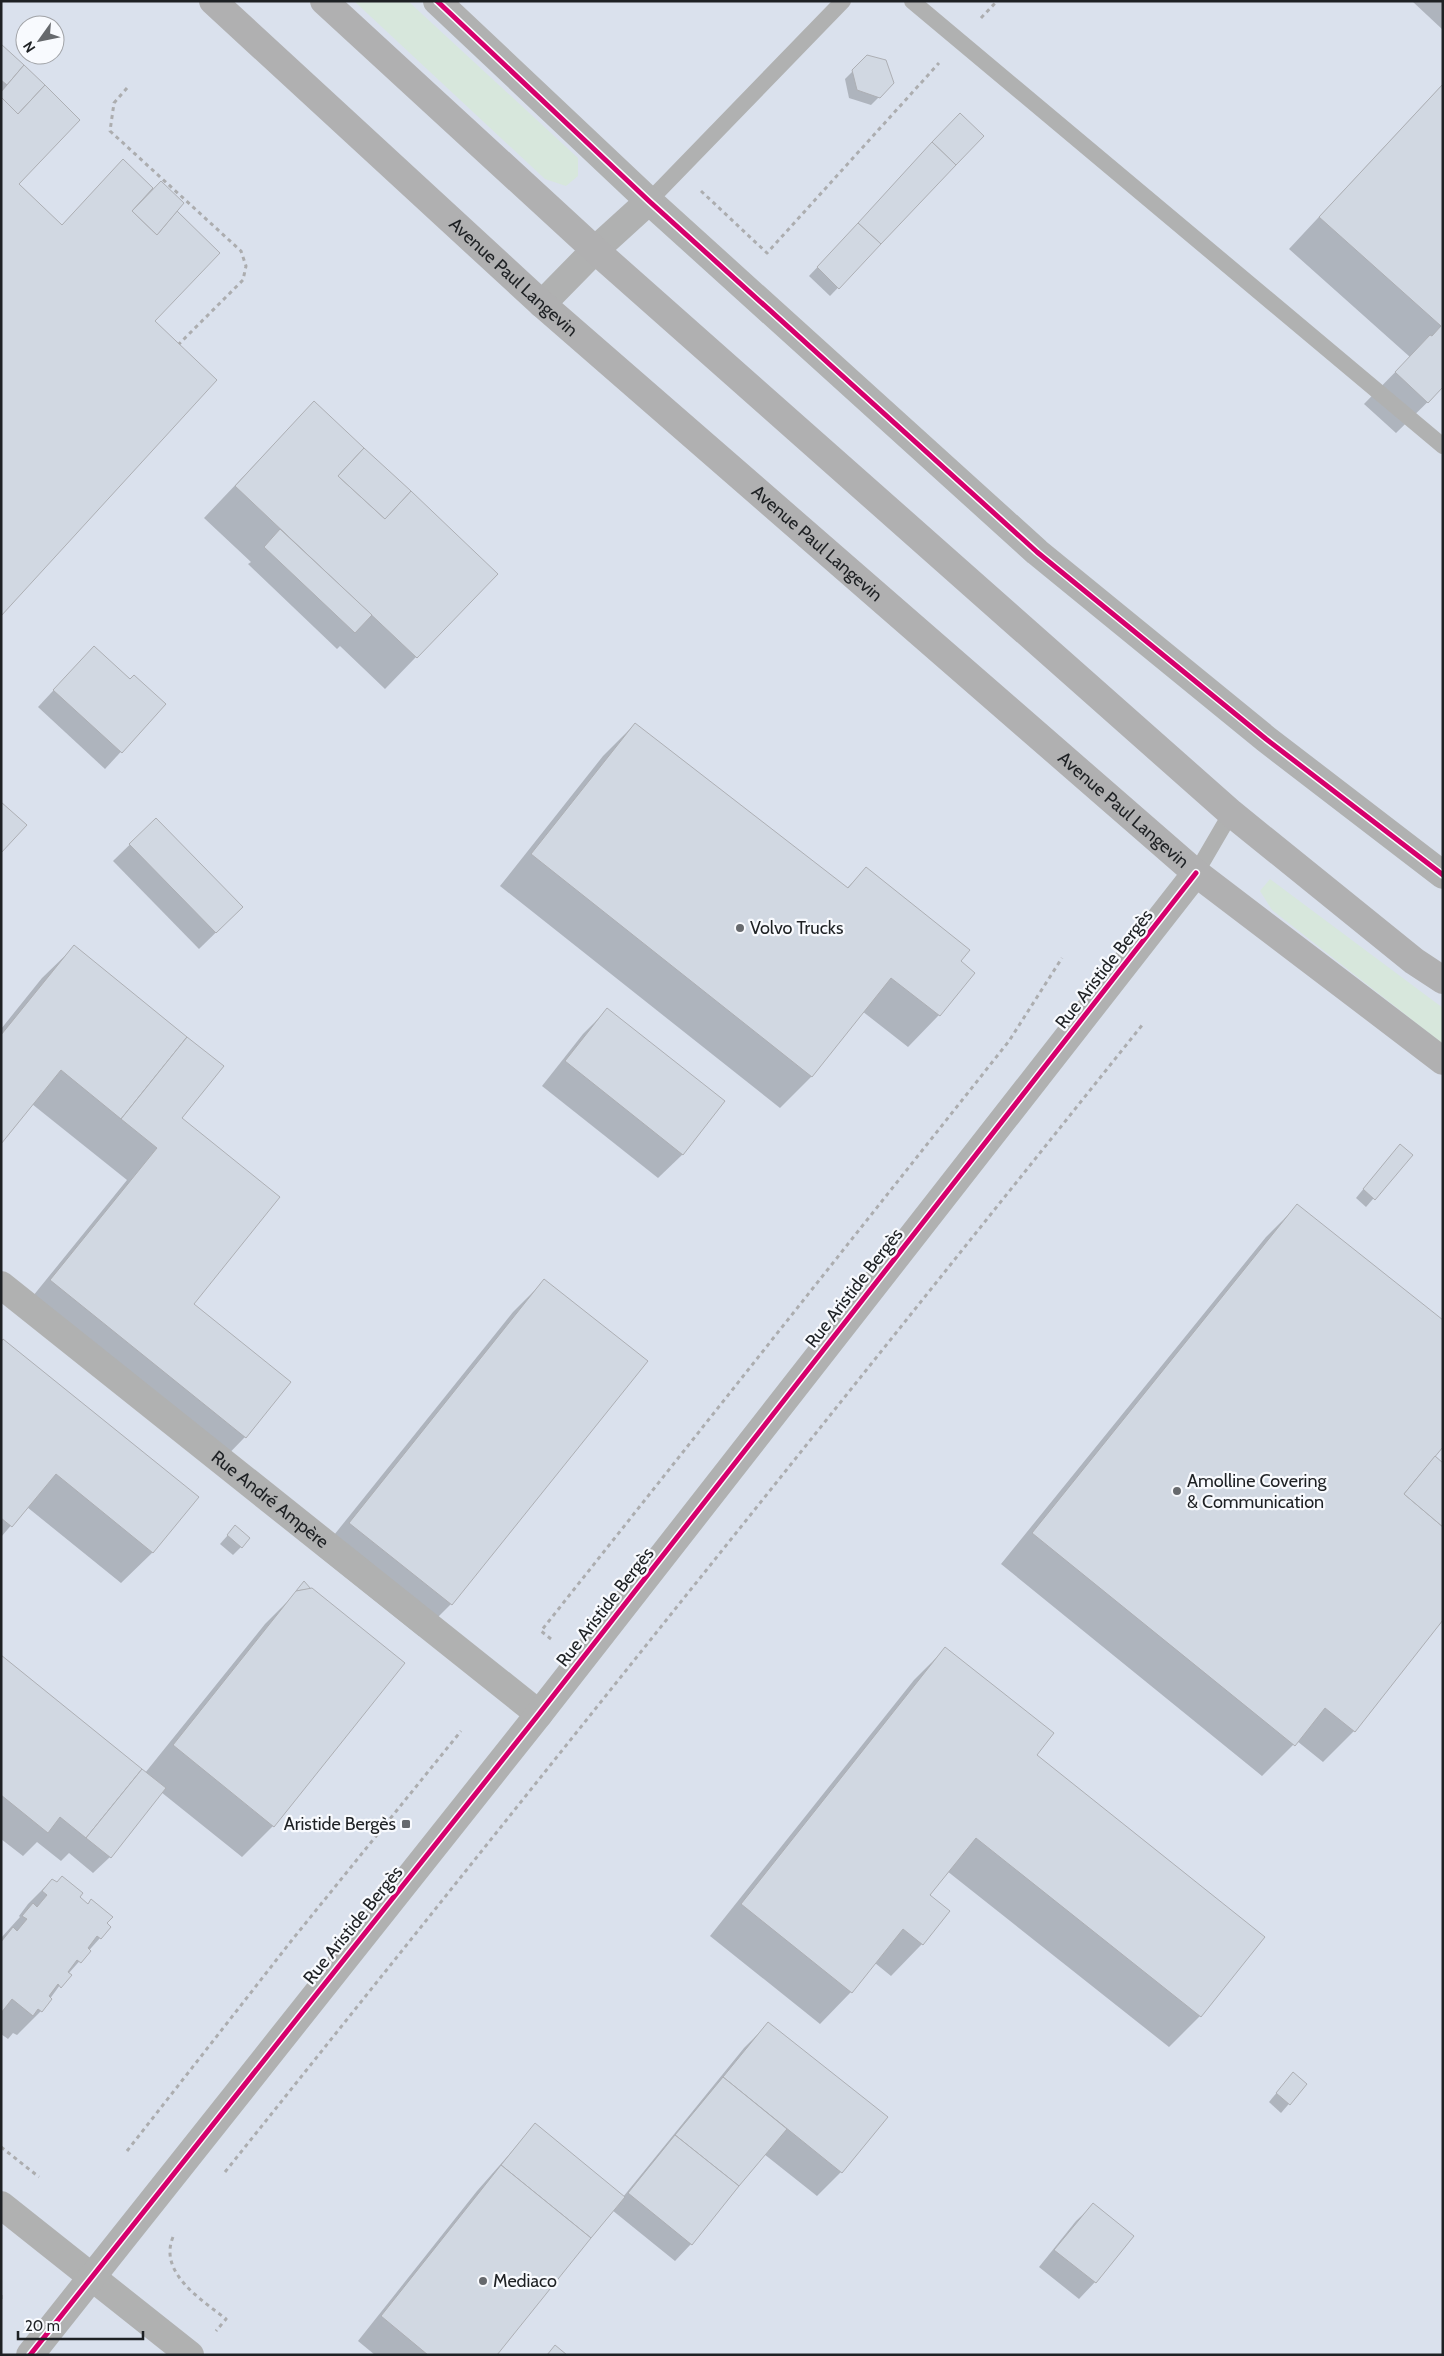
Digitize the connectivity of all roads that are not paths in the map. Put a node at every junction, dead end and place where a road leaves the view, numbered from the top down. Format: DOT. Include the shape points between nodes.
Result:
graph roads {
  1 [pos="213,1"];
  2 [pos="324,1"];
  3 [pos="437,1"];
  4 [pos="843,1"];
  5 [pos="912,1"];
  6 [pos="649,201"];
  7 [pos="595,250"];
  8 [pos="542,304"];
  9 [pos="1443,446"];
  10 [pos="1231,813"];
  11 [pos="1196,873"];
  12 [pos="1443,874"];
  13 [pos="1443,980"];
  14 [pos="1443,1061"];
  15 [pos="1,1285"];
  16 [pos="539,1714"];
  17 [pos="1,2206"];
  18 [pos="92,2276"];
  19 [pos="30,2355"];
  20 [pos="190,2355"];
  1 -- 8 [label="main road, Avenue Paul Langevin"];
  2 -- 7 [label="main road"];
  3 -- 6 [label="street"];
  4 -- 6 [label="lane"];
  5 -- 9 [label="lane"];
  6 -- 7 [label="street"];
  6 -- 12 [label="street" via="1037,552 1266,739"];
  7 -- 8 [label="street"];
  7 -- 10 [label="main road"];
  8 -- 11 [label="main road, Avenue Paul Langevin"];
  10 -- 11 [label="lane"];
  10 -- 13 [label="main road" via="1414,961"];
  11 -- 14 [label="main road, Avenue Paul Langevin"];
  11 -- 16 [label="street, Rue Aristide Bergès"];
  15 -- 16 [label="street, Rue André Ampère"];
  16 -- 18 [label="street, Rue Aristide Bergès"];
  17 -- 18 [label="street"];
  18 -- 19 [label="street, Rue Aristide Bergès"];
  18 -- 20 [label="street"];
}
